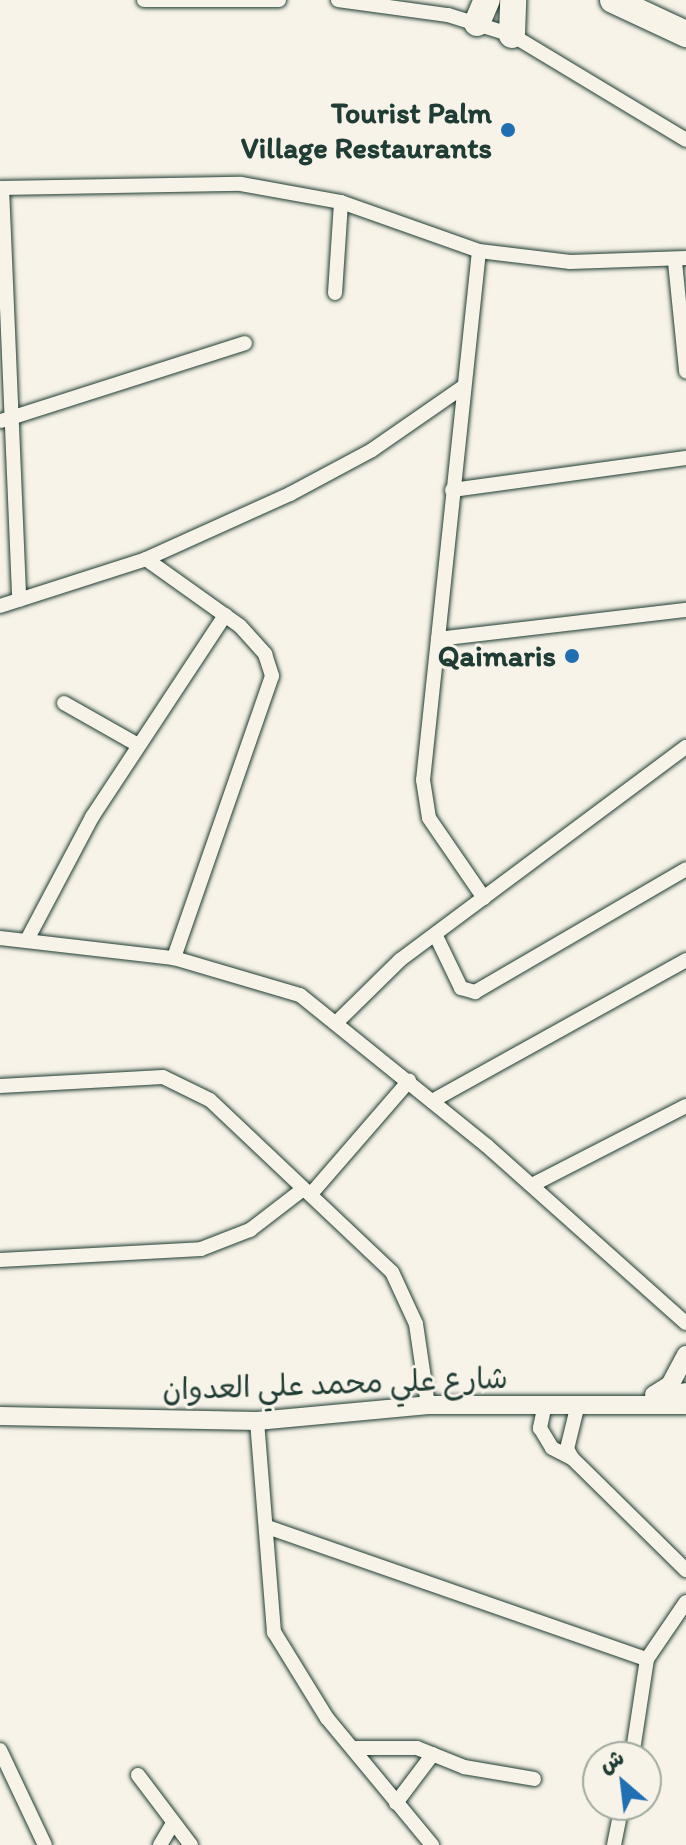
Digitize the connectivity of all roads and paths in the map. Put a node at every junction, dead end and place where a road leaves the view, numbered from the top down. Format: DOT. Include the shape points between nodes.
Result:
graph roads {
  1 [pos="144,0"];
  2 [pos="279,0"];
  3 [pos="338,0"];
  4 [pos="513,0"];
  5 [pos="613,0"];
  6 [pos="482,11"];
  7 [pos="686,34"];
  8 [pos="512,35"];
  9 [pos="686,140"];
  10 [pos="1,188"];
  11 [pos="341,202"];
  12 [pos="479,251"];
  13 [pos="681,260"];
  14 [pos="2,264"];
  15 [pos="335,293"];
  16 [pos="245,343"];
  17 [pos="686,371"];
  18 [pos="463,387"];
  19 [pos="4,420"];
  20 [pos="686,458"];
  21 [pos="452,490"];
  22 [pos="146,559"];
  23 [pos="19,600"];
  24 [pos="0,606"];
  25 [pos="686,610"];
  26 [pos="225,615"];
  27 [pos="438,639"];
  28 [pos="64,703"];
  29 [pos="138,745"];
  30 [pos="686,747"];
  31 [pos="686,869"];
  32 [pos="484,898"];
  33 [pos="436,936"];
  34 [pos="0,938"];
  35 [pos="28,938"];
  36 [pos="174,958"];
  37 [pos="686,960"];
  38 [pos="339,1020"];
  39 [pos="409,1081"];
  40 [pos="0,1086"];
  41 [pos="432,1101"];
  42 [pos="686,1106"];
  43 [pos="532,1185"];
  44 [pos="306,1192"];
  45 [pos="0,1260"];
  46 [pos="686,1323"];
  47 [pos="686,1355"];
  48 [pos="686,1392"];
  49 [pos="651,1397"];
  50 [pos="545,1404"];
  51 [pos="578,1404"];
  52 [pos="625,1404"];
  53 [pos="428,1405"];
  54 [pos="686,1405"];
  55 [pos="0,1416"];
  56 [pos="257,1421"];
  57 [pos="572,1458"];
  58 [pos="270,1528"];
  59 [pos="686,1570"];
  60 [pos="686,1602"];
  61 [pos="647,1659"];
  62 [pos="634,1741"];
  63 [pos="355,1748"];
  64 [pos="0,1750"];
  65 [pos="433,1754"];
  66 [pos="138,1775"];
  67 [pos="534,1779"];
  68 [pos="396,1803"];
  69 [pos="619,1821"];
  70 [pos="173,1823"];
  71 [pos="45,1845"];
  72 [pos="160,1845"];
  73 [pos="191,1845"];
  74 [pos="432,1845"];
  75 [pos="614,1845"];
  1 -- 2 [label="street"];
  3 -- 6 [label="street"];
  4 -- 8 [label="highway"];
  5 -- 7 [label="highway"];
  6 -- 8 [label="street"];
  8 -- 9 [label="street"];
  10 -- 11 [label="street" via="182,181"];
  10 -- 14 [label="street"];
  11 -- 12 [label="street"];
  11 -- 15 [label="street"];
  12 -- 13 [label="street" via="570,262"];
  12 -- 18 [label="street"];
  13 -- 17 [label="street"];
  14 -- 19 [label="street"];
  16 -- 19 [label="street"];
  18 -- 21 [label="street"];
  18 -- 22 [label="street" via="372,450"];
  19 -- 23 [label="street"];
  20 -- 21 [label="street"];
  21 -- 27 [label="street"];
  22 -- 23 [label="street"];
  22 -- 26 [label="street"];
  23 -- 24 [label="street"];
  25 -- 27 [label="street"];
  26 -- 29 [label="street"];
  26 -- 36 [label="street" via="265,654 271,687"];
  27 -- 32 [label="street" via="424,798 440,840"];
  28 -- 29 [label="street"];
  29 -- 35 [label="street" via="58,873"];
  30 -- 32 [label="street"];
  31 -- 33 [label="street" via="475,992 461,988"];
  32 -- 33 [label="street"];
  33 -- 38 [label="street"];
  34 -- 35 [label="street"];
  35 -- 36 [label="street"];
  36 -- 38 [label="street" via="272,982"];
  37 -- 41 [label="street"];
  38 -- 39 [label="street"];
  39 -- 41 [label="street"];
  39 -- 44 [label="street"];
  40 -- 44 [label="street" via="163,1077 240,1124"];
  41 -- 43 [label="street"];
  42 -- 43 [label="street"];
  43 -- 46 [label="street"];
  44 -- 45 [label="street" via="243,1234 201,1249"];
  44 -- 53 [label="street" via="375,1252 407,1297"];
  47 -- 49 [label="street" via="670,1385"];
  48 -- 49 [label="street, شارع علي محمد علي العدوان"];
  49 -- 52 [label="street, شارع علي محمد علي العدوان"];
  50 -- 51 [label="street, شارع علي محمد علي العدوان"];
  50 -- 53 [label="street, شارع علي محمد علي العدوان"];
  50 -- 57 [label="street" via="542,1435"];
  51 -- 52 [label="street, شارع علي محمد علي العدوان"];
  51 -- 57 [label="street" via="567,1449"];
  52 -- 54 [label="street, شارع علي محمد علي العدوان"];
  53 -- 56 [label="street, شارع علي محمد علي العدوان"];
  55 -- 56 [label="street, شارع علي محمد علي العدوان"];
  56 -- 58 [label="street"];
  57 -- 59 [label="street"];
  58 -- 61 [label="street"];
  58 -- 63 [label="street" via="274,1632 309,1693"];
  60 -- 61 [label="street"];
  61 -- 62 [label="street"];
  63 -- 65 [label="street"];
  63 -- 68 [label="street"];
  64 -- 71 [label="street"];
  65 -- 67 [label="street"];
  65 -- 68 [label="street"];
  66 -- 70 [label="street"];
  68 -- 74 [label="street"];
  69 -- 75 [label="street"];
  70 -- 72 [label="street"];
  70 -- 73 [label="street"];
}
